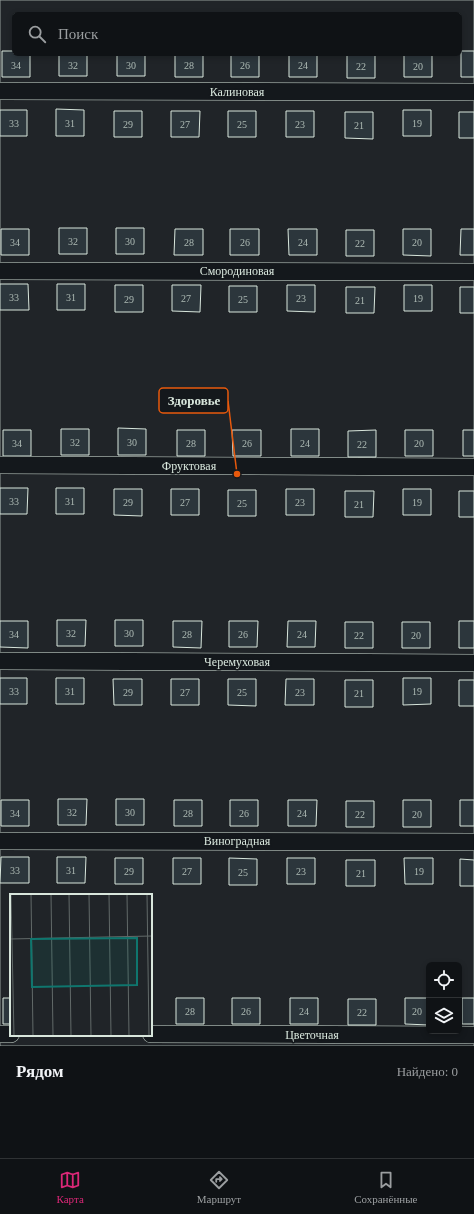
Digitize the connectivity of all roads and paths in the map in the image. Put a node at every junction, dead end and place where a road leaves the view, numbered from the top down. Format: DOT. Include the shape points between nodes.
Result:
graph roads {
  1 [pos="0,91"];
  2 [pos="474,92"];
  3 [pos="0,271"];
  4 [pos="474,272"];
  5 [pos="0,465"];
  6 [pos="474,467"];
  7 [pos="0,661"];
  8 [pos="474,663"];
  9 [pos="0,841"];
  10 [pos="474,842"];
  11 [pos="152,1034"];
  12 [pos="474,1035"];
  1 -- 2 [label="street, Калиновая"];
  3 -- 4 [label="street, Смородиновая"];
  5 -- 6 [label="street, Фруктовая"];
  7 -- 8 [label="street, Черемуховая"];
  9 -- 10 [label="street, Виноградная"];
  11 -- 12 [label="street, Цветочная"];
}
